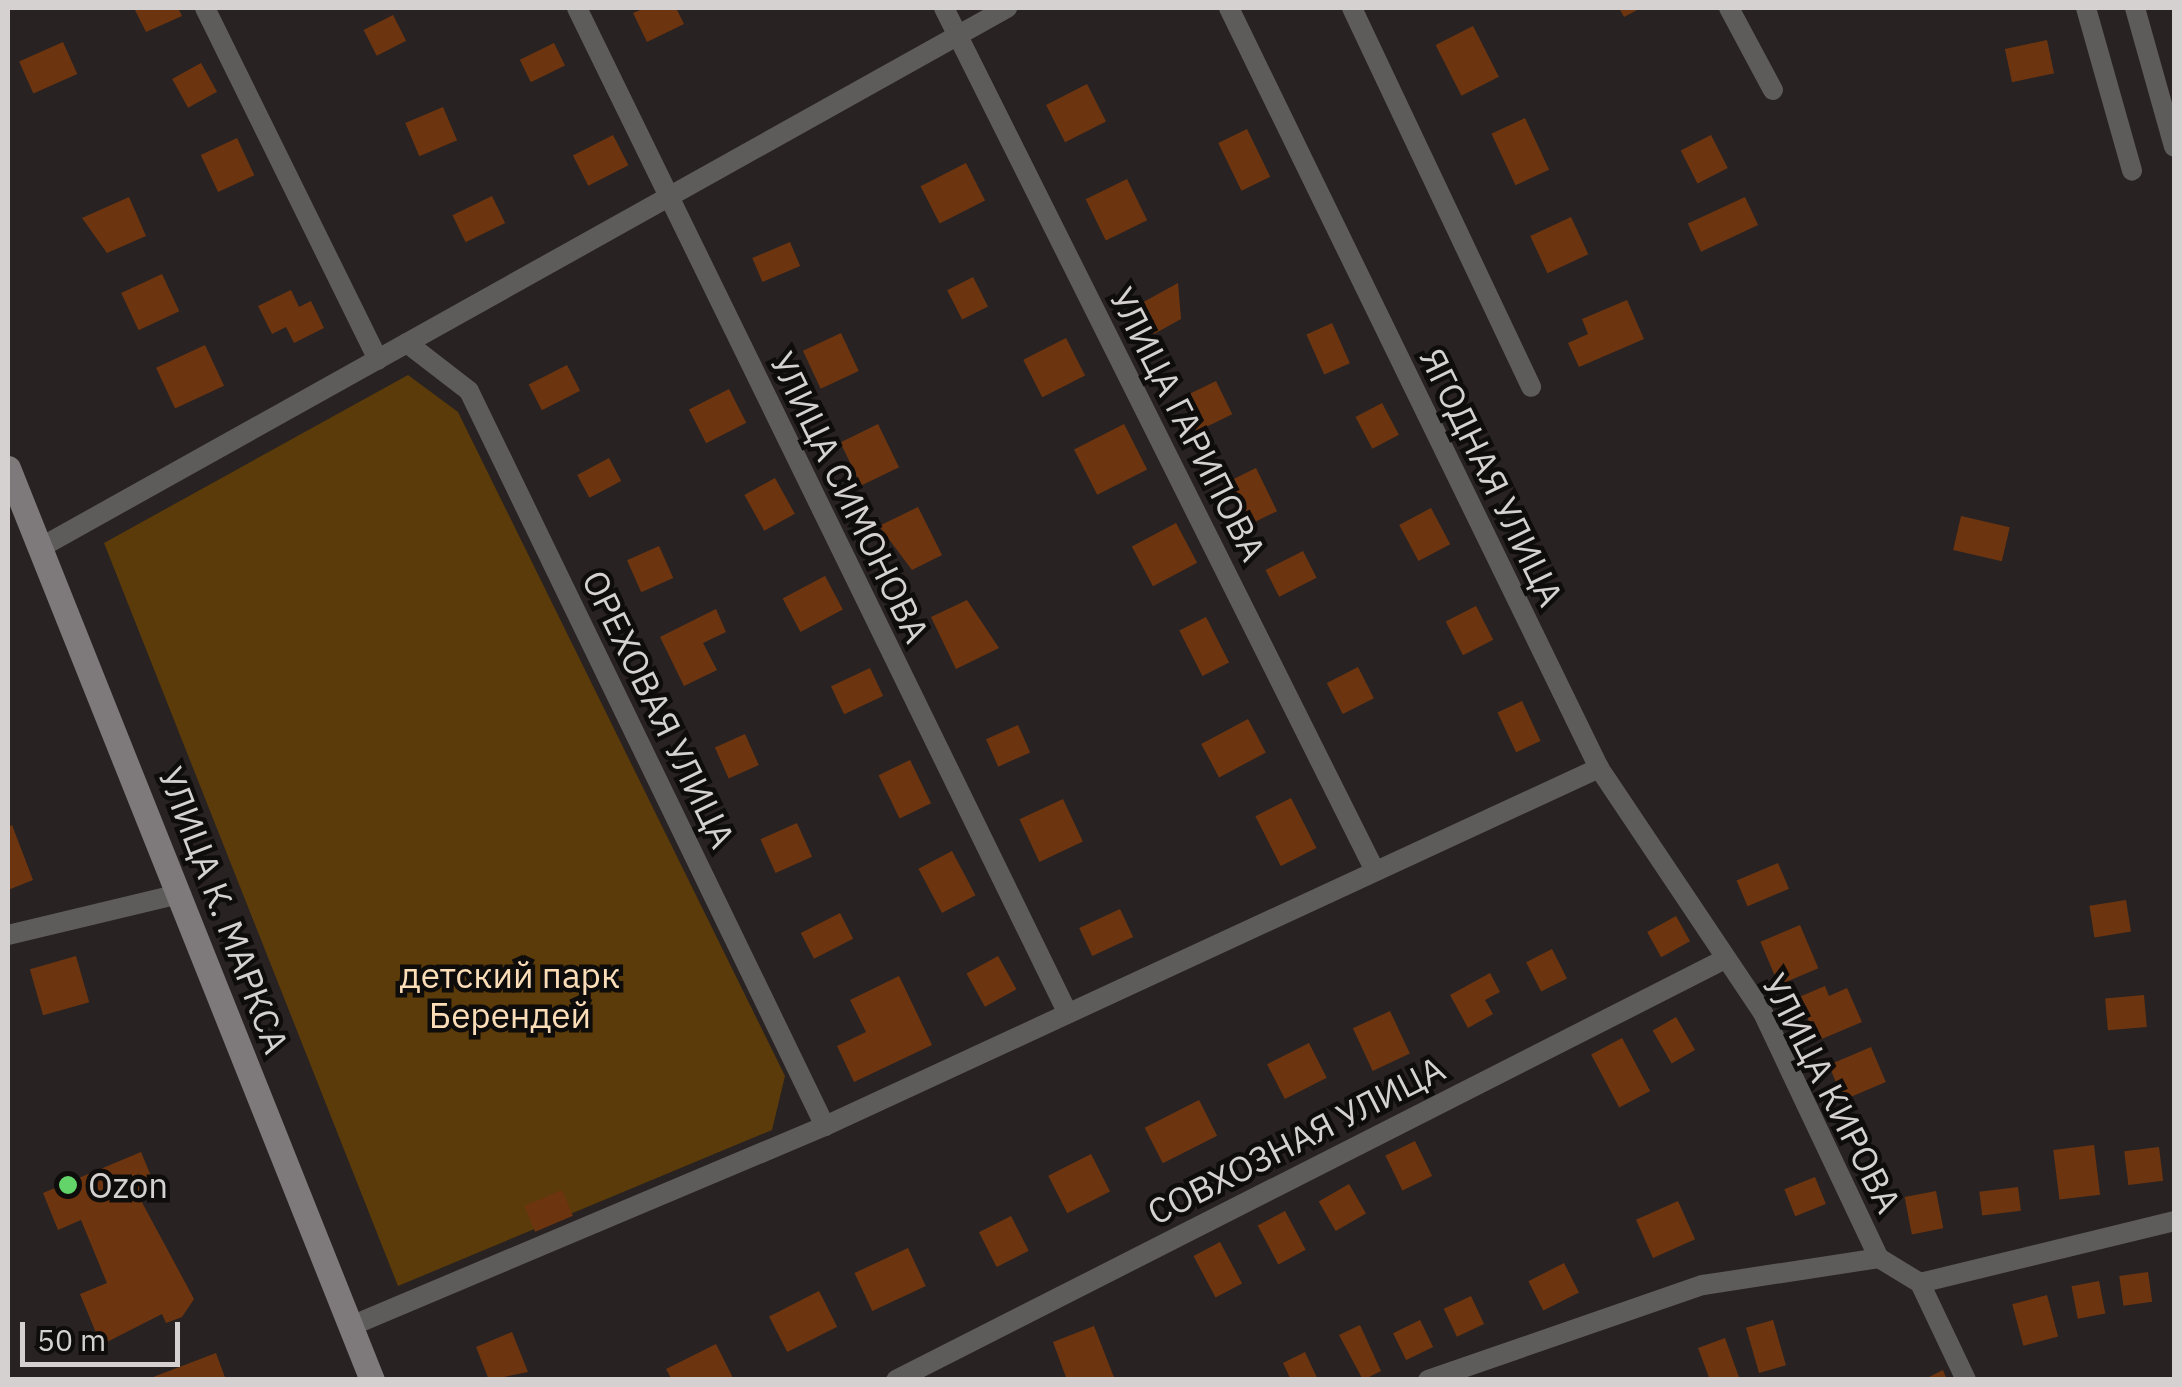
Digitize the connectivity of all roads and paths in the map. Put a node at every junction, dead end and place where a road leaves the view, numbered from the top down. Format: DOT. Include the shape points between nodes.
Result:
graph roads {
  1 [pos="205,8"];
  2 [pos="576,8"];
  3 [pos="944,8"];
  4 [pos="1007,8"];
  5 [pos="1229,8"];
  6 [pos="1352,8"];
  7 [pos="1729,8"];
  8 [pos="2086,8"];
  9 [pos="2136,8"];
  10 [pos="957,34"];
  11 [pos="1773,90"];
  12 [pos="2174,147"];
  13 [pos="2132,171"];
  14 [pos="668,200"];
  15 [pos="407,343"];
  16 [pos="378,360"];
  17 [pos="1531,387"];
  18 [pos="8,468"];
  19 [pos="44,545"];
  20 [pos="1599,768"];
  21 [pos="1374,869"];
  22 [pos="179,894"];
  23 [pos="8,934"];
  24 [pos="1726,959"];
  25 [pos="1068,1014"];
  26 [pos="825,1126"];
  27 [pos="2174,1221"];
  28 [pos="1879,1258"];
  29 [pos="1920,1283"];
  30 [pos="351,1326"];
  31 [pos="932,1371"];
  32 [pos="372,1380"];
  33 [pos="896,1380"];
  34 [pos="1428,1380"];
  35 [pos="1966,1380"];
  1 -- 16 [label="street"];
  2 -- 14 [label="street, УЛИЦА СИМОНОВА"];
  3 -- 10 [label="street, УЛИЦА ГАРИПОВА"];
  4 -- 10 [label="street"];
  5 -- 20 [label="street, ЯГОДНАЯ УЛИЦА"];
  6 -- 17 [label="street"];
  7 -- 11 [label="street"];
  8 -- 13 [label="street"];
  9 -- 12 [label="street"];
  10 -- 14 [label="street"];
  10 -- 21 [label="street, УЛИЦА ГАРИПОВА"];
  14 -- 15 [label="street"];
  14 -- 25 [label="street, УЛИЦА СИМОНОВА"];
  15 -- 16 [label="street"];
  15 -- 26 [label="street, ОРЕХОВАЯ УЛИЦА" via="469,391"];
  16 -- 19 [label="street"];
  18 -- 19 [label="main road, УЛИЦА К. МАРКСА"];
  19 -- 22 [label="main road, УЛИЦА К. МАРКСА"];
  20 -- 21 [label="street"];
  20 -- 24 [label="street, ЯГОДНАЯ УЛИЦА"];
  21 -- 25 [label="street"];
  22 -- 23 [label="street"];
  22 -- 30 [label="main road, УЛИЦА К. МАРКСА"];
  24 -- 28 [label="street, УЛИЦА КИРОВА" via="1762,1014"];
  24 -- 31 [label="street, СОВХОЗНАЯ УЛИЦА"];
  25 -- 26 [label="street"];
  26 -- 30 [label="street"];
  27 -- 29 [label="street"];
  28 -- 29 [label="street"];
  28 -- 34 [label="street" via="1703,1285"];
  29 -- 35 [label="street"];
  30 -- 32 [label="main road, УЛИЦА К. МАРКСА"];
  31 -- 33 [label="street, СОВХОЗНАЯ УЛИЦА"];
}
